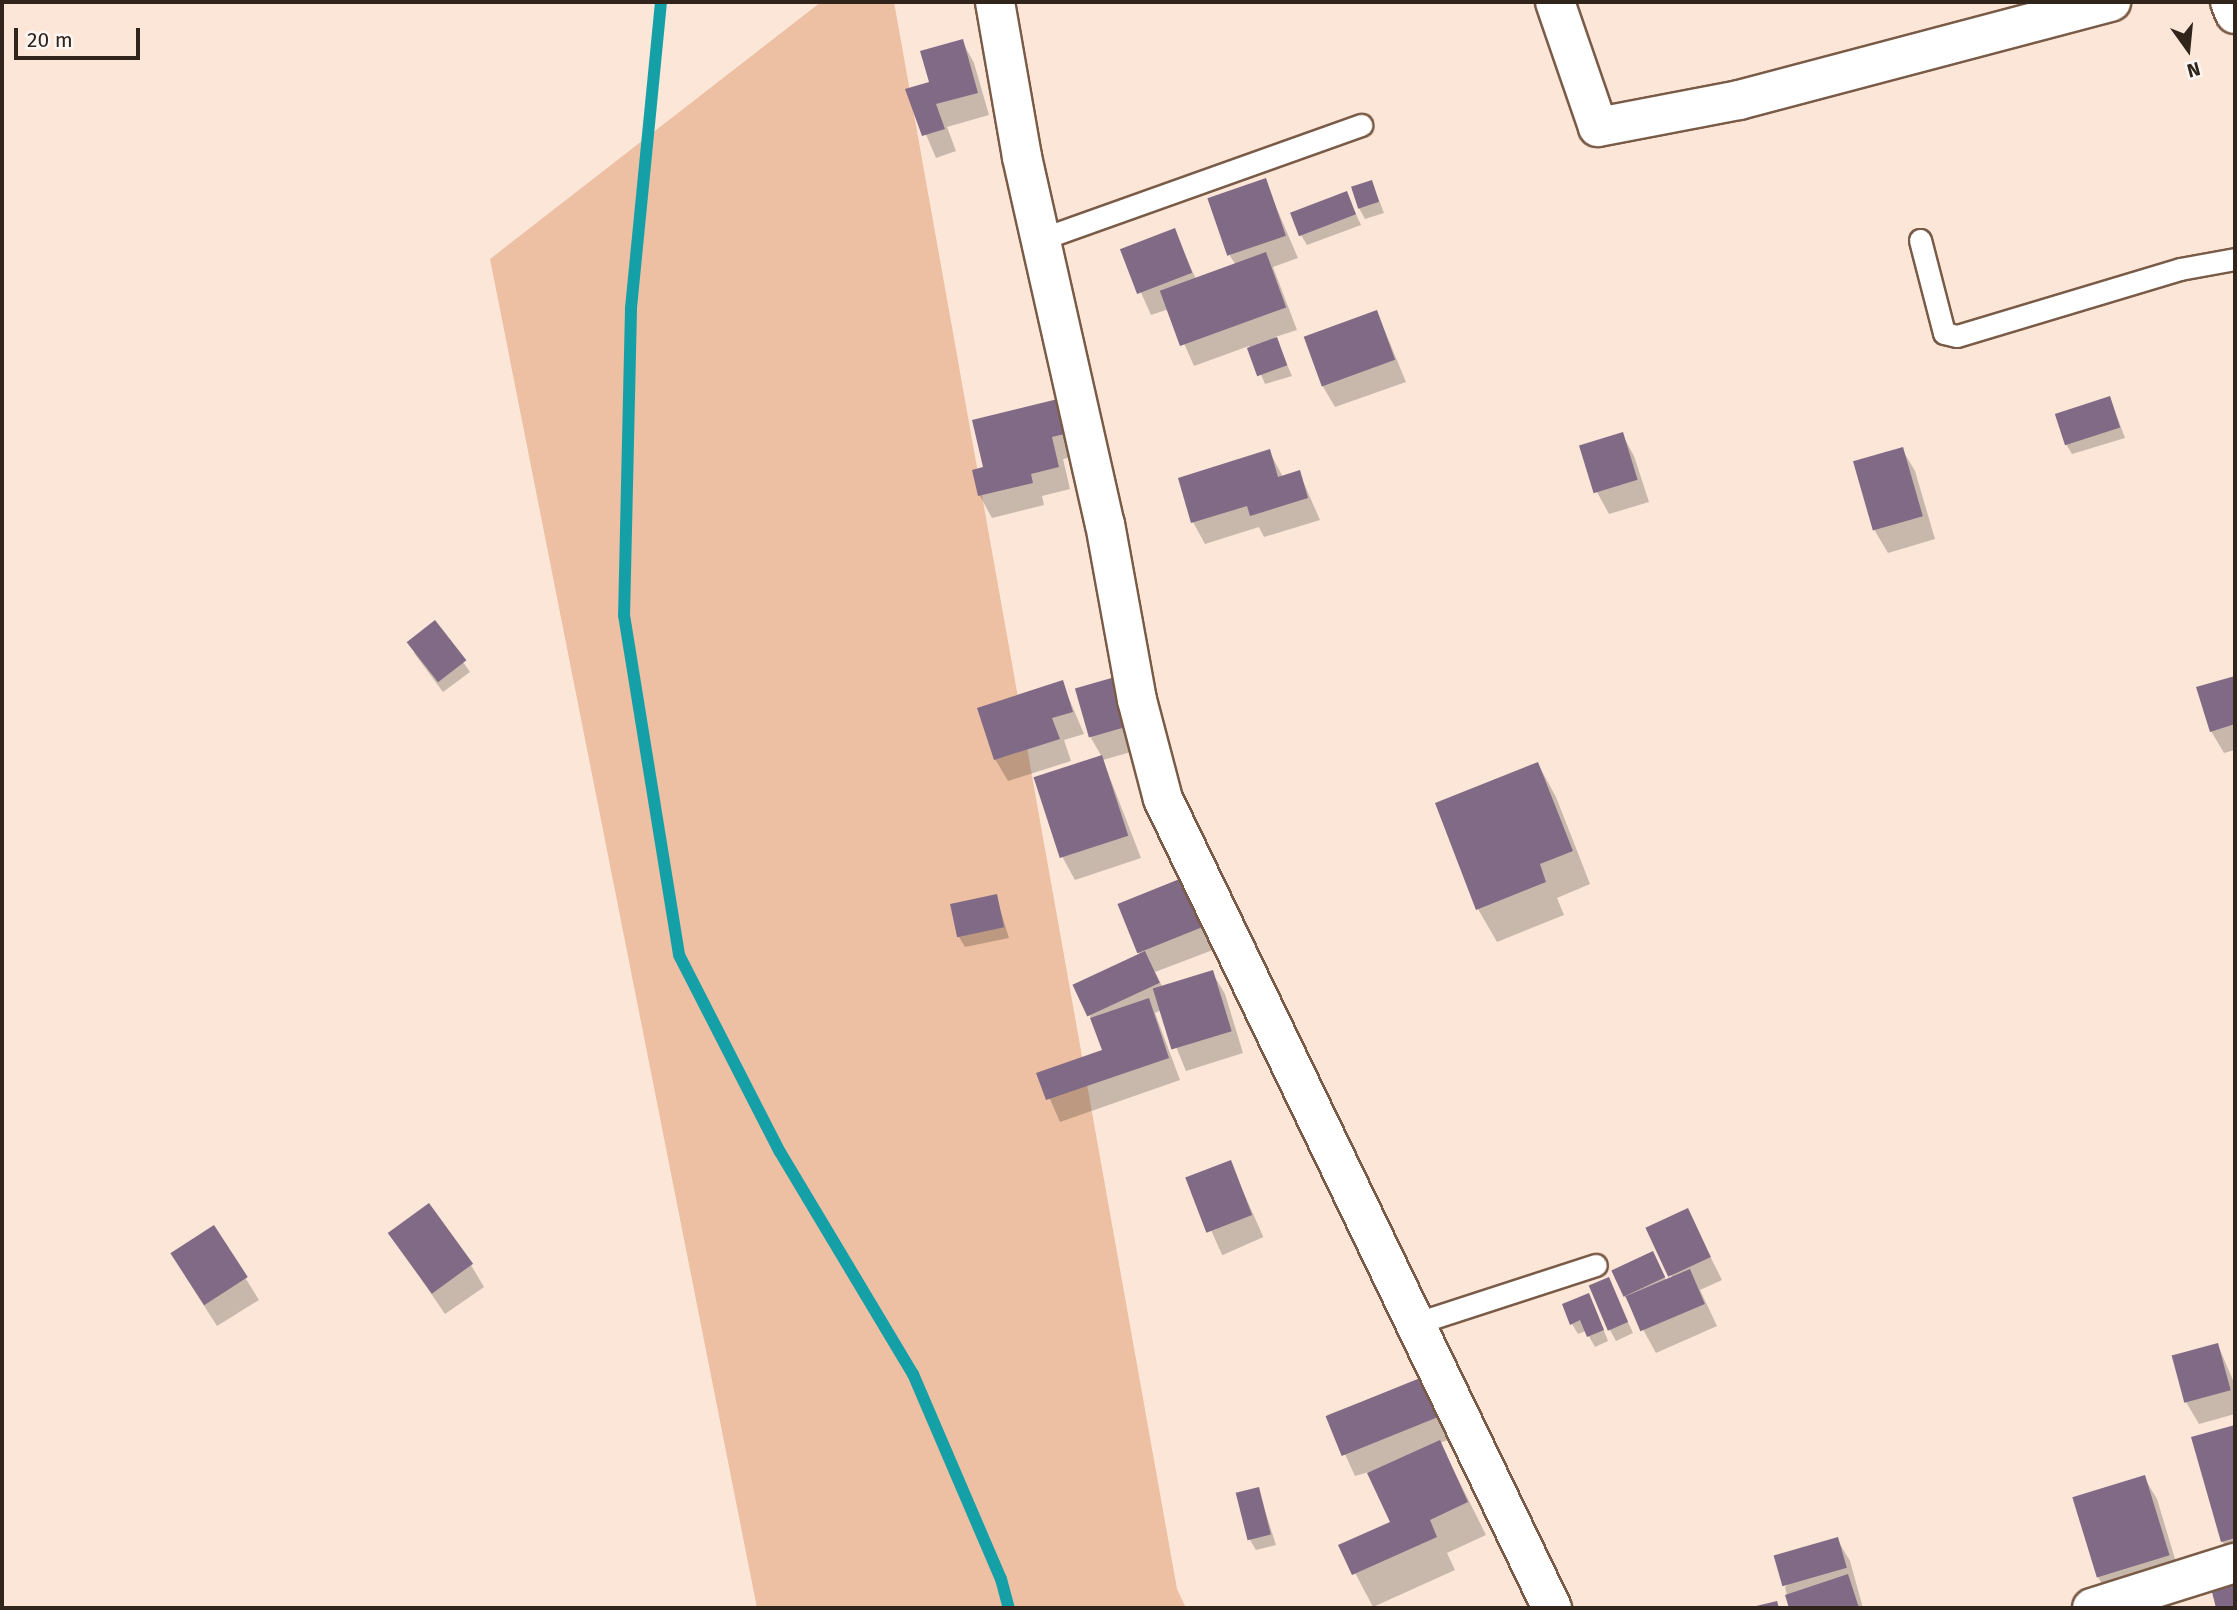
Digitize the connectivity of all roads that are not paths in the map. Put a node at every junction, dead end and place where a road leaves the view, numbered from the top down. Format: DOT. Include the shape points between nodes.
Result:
graph roads {
  1 [pos="995,2"];
  2 [pos="1555,2"];
  3 [pos="2111,2"];
  4 [pos="2230,2"];
  5 [pos="2235,14"];
  6 [pos="1361,125"];
  7 [pos="1041,239"];
  8 [pos="1920,240"];
  9 [pos="2235,259"];
  10 [pos="1596,1265"];
  11 [pos="1414,1324"];
  12 [pos="2235,1563"];
  13 [pos="1552,1608"];
  14 [pos="2092,1608"];
  1 -- 7 [label="street"];
  2 -- 3 [label="street" via="1598,127 1739,100"];
  4 -- 5 [label="street"];
  6 -- 7 [label="lane"];
  7 -- 11 [label="street" via="1105,524 1137,700 1163,799"];
  8 -- 9 [label="lane" via="1944,333 1956,336 2180,269"];
  10 -- 11 [label="lane"];
  11 -- 13 [label="street"];
  12 -- 14 [label="street"];
}
